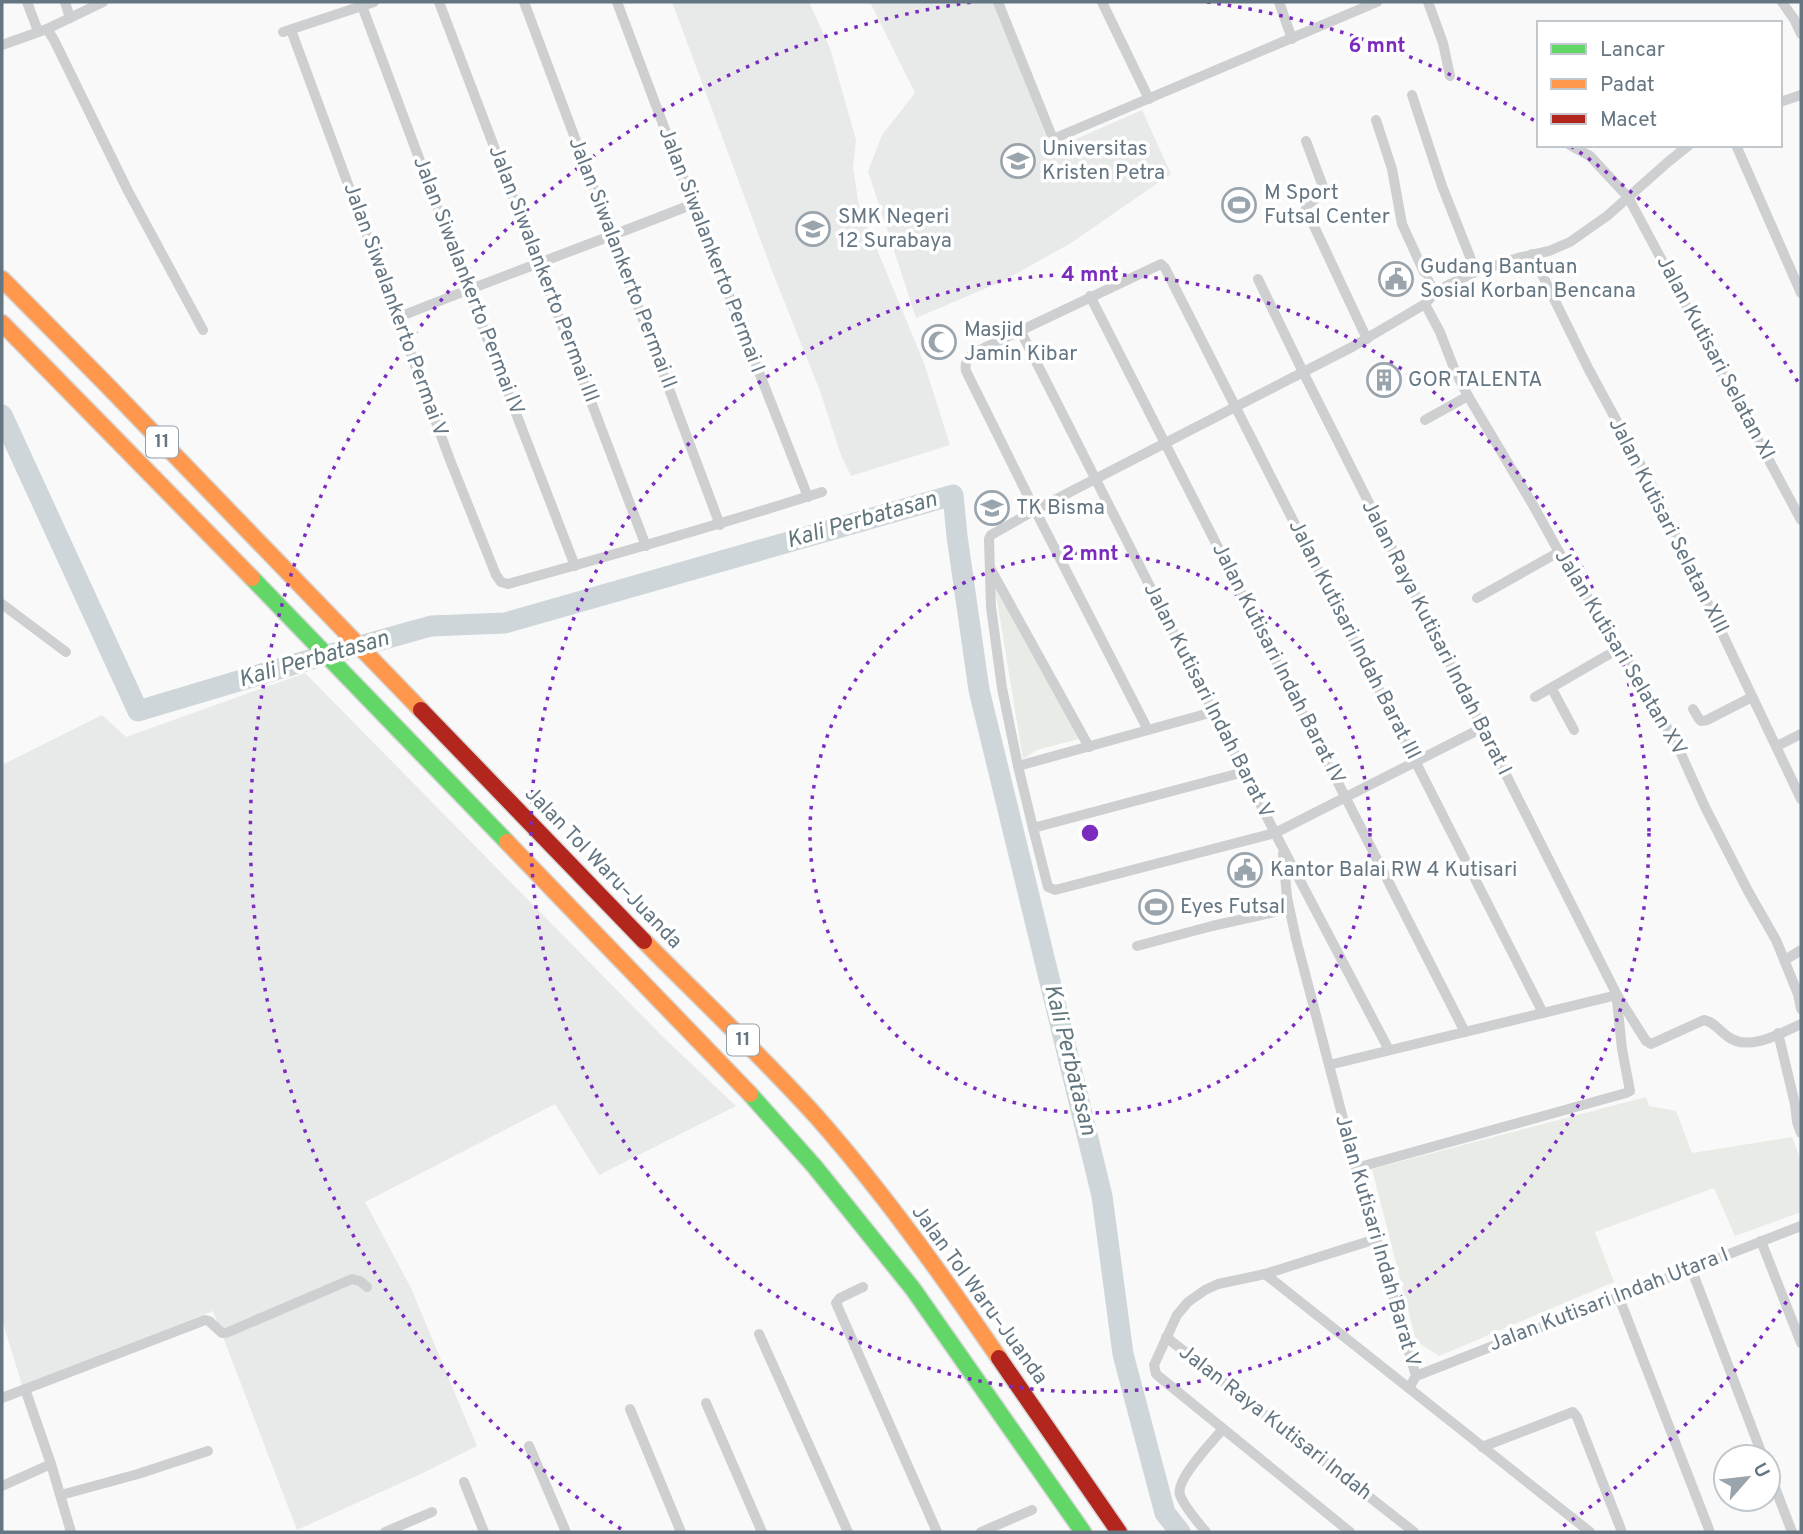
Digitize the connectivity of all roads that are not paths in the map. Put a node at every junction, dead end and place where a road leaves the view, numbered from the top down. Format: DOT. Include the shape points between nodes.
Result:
graph roads {
  1 [pos="27,2"];
  2 [pos="65,2"];
  3 [pos="103,2"];
  4 [pos="374,2"];
  5 [pos="439,2"];
  6 [pos="524,2"];
  7 [pos="617,2"];
  8 [pos="998,2"];
  9 [pos="1102,2"];
  10 [pos="1279,2"];
  11 [pos="1377,2"];
  12 [pos="1428,2"];
  13 [pos="1782,2"];
  14 [pos="362,6"];
  15 [pos="70,18"];
  16 [pos="42,30"];
  17 [pos="1801,34"];
  18 [pos="1292,39"];
  19 [pos="2,45"];
  20 [pos="1450,76"];
  21 [pos="1412,95"];
  22 [pos="1801,95"];
  23 [pos="1149,99"];
  24 [pos="1782,101"];
  25 [pos="1376,120"];
  26 [pos="1306,141"];
  27 [pos="1574,147"];
  28 [pos="1687,147"];
  29 [pos="1737,147"];
  30 [pos="1628,197"];
  31 [pos="693,204"];
  32 [pos="612,236"];
  33 [pos="1532,254"];
  34 [pos="539,262"];
  35 [pos="1476,272"];
  36 [pos="1258,279"];
  37 [pos="4,281"];
  38 [pos="468,289"];
  39 [pos="1435,293"];
  40 [pos="1801,293"];
  41 [pos="1090,296"];
  42 [pos="1425,304"];
  43 [pos="399,317"];
  44 [pos="2,323"];
  45 [pos="203,330"];
  46 [pos="1020,330"];
  47 [pos="1367,339"];
  48 [pos="1303,372"];
  49 [pos="1468,396"];
  50 [pos="1236,407"];
  51 [pos="1425,420"];
  52 [pos="1165,443"];
  53 [pos="1095,479"];
  54 [pos="822,492"];
  55 [pos="807,497"];
  56 [pos="1035,510"];
  57 [pos="1801,520"];
  58 [pos="720,525"];
  59 [pos="646,546"];
  60 [pos="1559,552"];
  61 [pos="575,566"];
  62 [pos="989,566"];
  63 [pos="1478,598"];
  64 [pos="2,604"];
  65 [pos="1620,648"];
  66 [pos="66,652"];
  67 [pos="1552,689"];
  68 [pos="1752,696"];
  69 [pos="1535,697"];
  70 [pos="1693,709"];
  71 [pos="1213,712"];
  72 [pos="1482,728"];
  73 [pos="1148,730"];
  74 [pos="1574,730"];
  75 [pos="1801,734"];
  76 [pos="1777,746"];
  77 [pos="1088,747"];
  78 [pos="1416,762"];
  79 [pos="1018,766"];
  80 [pos="1244,772"];
  81 [pos="1346,798"];
  82 [pos="1801,799"];
  83 [pos="1033,828"];
  84 [pos="1275,833"];
  85 [pos="1282,848"];
  86 [pos="1288,909"];
  87 [pos="1137,946"];
  88 [pos="1801,950"];
  89 [pos="1785,960"];
  90 [pos="1617,995"];
  91 [pos="1801,1009"];
  92 [pos="1543,1013"];
  93 [pos="1801,1024"];
  94 [pos="1465,1032"];
  95 [pos="1778,1033"];
  96 [pos="1389,1050"];
  97 [pos="1329,1065"];
  98 [pos="1801,1133"];
  99 [pos="1356,1168"];
  100 [pos="1801,1226"];
  101 [pos="1376,1239"];
  102 [pos="1761,1241"];
  103 [pos="1691,1268"];
  104 [pos="1265,1274"];
  105 [pos="367,1287"];
  106 [pos="863,1287"];
  107 [pos="1618,1296"];
  108 [pos="760,1334"];
  109 [pos="1166,1337"];
  110 [pos="1801,1343"];
  111 [pos="1416,1376"];
  112 [pos="1409,1388"];
  113 [pos="25,1389"];
  114 [pos="2,1398"];
  115 [pos="706,1403"];
  116 [pos="630,1409"];
  117 [pos="1222,1430"];
  118 [pos="1758,1443"];
  119 [pos="529,1446"];
  120 [pos="1482,1447"];
  121 [pos="208,1451"];
  122 [pos="51,1464"];
  123 [pos="464,1482"];
  124 [pos="2,1486"];
  125 [pos="61,1495"];
  126 [pos="1782,1506"];
  127 [pos="1032,1510"];
  128 [pos="432,1512"];
  129 [pos="1007,1527"];
  130 [pos="409,1528"];
  131 [pos="71,1532"];
  132 [pos="386,1532"];
  133 [pos="484,1532"];
  134 [pos="566,1532"];
  135 [pos="681,1532"];
  136 [pos="762,1532"];
  137 [pos="848,1532"];
  138 [pos="937,1532"];
  139 [pos="981,1532"];
  140 [pos="1083,1532"];
  141 [pos="1119,1532"];
  142 [pos="1206,1532"];
  143 [pos="1350,1532"];
  144 [pos="1414,1532"];
  145 [pos="1590,1532"];
  146 [pos="1622,1532"];
  147 [pos="1710,1532"];
  148 [pos="1792,1532"];
  1 -- 16 [label="street"];
  2 -- 15 [label="street"];
  3 -- 15 [label="street"];
  4 -- 14 [label="street"];
  5 -- 34 [label="street, Jalan Siwalankerto Permai III"];
  6 -- 32 [label="street, Jalan Siwalankerto Permai II"];
  7 -- 31 [label="street, Jalan Siwalankerto Permai I"];
  8 -- 23 [label="street" via="1052,139"];
  9 -- 23 [label="street"];
  10 -- 18 [label="street"];
  11 -- 18 [label="street"];
  12 -- 20 [label="street"];
  13 -- 17 [label="street"];
  14 -- 38 [label="street, Jalan Siwalankerto Permai IV"];
  14 -- 43 [label="street, Jalan Siwalankerto Permai V" via="287,31"];
  15 -- 16 [label="street"];
  16 -- 19 [label="street"];
  16 -- 45 [label="street" via="54,40"];
  18 -- 23 [label="street"];
  21 -- 35 [label="street"];
  22 -- 24 [label="street"];
  25 -- 39 [label="street" via="1392,169 1402,224"];
  26 -- 47 [label="street" via="1325,192 1306,209"];
  27 -- 30 [label="street, Jalan Kutisari Selatan XI" via="1590,156"];
  28 -- 30 [label="street"];
  29 -- 40 [label="street"];
  30 -- 33 [label="street" via="1570,242"];
  30 -- 57 [label="street, Jalan Kutisari Selatan XI"];
  31 -- 32 [label="street"];
  31 -- 55 [label="street, Jalan Siwalankerto Permai I"];
  32 -- 34 [label="street"];
  32 -- 58 [label="street, Jalan Siwalankerto Permai II"];
  33 -- 35 [label="street"];
  33 -- 68 [label="street, Jalan Kutisari Selatan XIII"];
  34 -- 38 [label="street"];
  34 -- 59 [label="street, Jalan Siwalankerto Permai III"];
  35 -- 39 [label="street"];
  36 -- 48 [label="street, Jalan Raya Kutisari Indah Barat I"];
  37 -- 141 [label="highway, Jalan Tol Waru–Juanda / 11" via="817,1119 940,1274"];
  38 -- 43 [label="street"];
  38 -- 61 [label="street, Jalan Siwalankerto Permai IV"];
  39 -- 42 [label="street"];
  41 -- 46 [label="street"];
  41 -- 50 [label="street, Jalan Kutisari Indah Barat III" via="1161,264"];
  41 -- 52 [label="street, Jalan Kutisari Indah Barat IV"];
  42 -- 47 [label="street"];
  42 -- 49 [label="street, Jalan Kutisari Selatan XV"];
  43 -- 61 [label="street, Jalan Siwalankerto Permai V" via="496,575 508,584"];
  44 -- 140 [label="highway, 11" via="646,983 815,1167 913,1289"];
  46 -- 53 [label="street, Jalan Kutisari Indah Barat V"];
  46 -- 56 [label="street" via="972,354 965,365"];
  47 -- 48 [label="street"];
  48 -- 50 [label="street"];
  48 -- 72 [label="street, Jalan Raya Kutisari Indah Barat I"];
  49 -- 51 [label="street"];
  49 -- 60 [label="street, Jalan Kutisari Selatan XV"];
  50 -- 52 [label="street"];
  50 -- 78 [label="street, Jalan Kutisari Indah Barat III"];
  52 -- 53 [label="street"];
  52 -- 81 [label="street, Jalan Kutisari Indah Barat IV"];
  53 -- 56 [label="street"];
  53 -- 71 [label="street, Jalan Kutisari Indah Barat V"];
  54 -- 55 [label="street"];
  55 -- 58 [label="street"];
  56 -- 62 [label="street" via="990,537"];
  56 -- 73 [label="street"];
  58 -- 59 [label="street"];
  59 -- 61 [label="street"];
  60 -- 63 [label="street"];
  60 -- 65 [label="street, Jalan Kutisari Selatan XV"];
  62 -- 77 [label="street"];
  62 -- 79 [label="street" via="999,670"];
  64 -- 66 [label="street"];
  65 -- 67 [label="street"];
  65 -- 89 [label="street, Jalan Kutisari Selatan XV" via="1653,701"];
  67 -- 69 [label="street"];
  67 -- 74 [label="street"];
  68 -- 70 [label="street" via="1707,720 1701,721"];
  68 -- 76 [label="street, Jalan Kutisari Selatan XIII"];
  71 -- 73 [label="street"];
  71 -- 80 [label="street, Jalan Kutisari Indah Barat V"];
  72 -- 78 [label="street"];
  72 -- 90 [label="street, Jalan Raya Kutisari Indah Barat I"];
  73 -- 77 [label="street"];
  75 -- 76 [label="street"];
  76 -- 82 [label="street, Jalan Kutisari Selatan XIII"];
  77 -- 79 [label="street"];
  78 -- 81 [label="street"];
  78 -- 92 [label="street, Jalan Kutisari Indah Barat III"];
  79 -- 83 [label="street"];
  80 -- 83 [label="street"];
  80 -- 84 [label="street, Jalan Kutisari Indah Barat V"];
  81 -- 84 [label="street"];
  81 -- 94 [label="street, Jalan Kutisari Indah Barat IV"];
  83 -- 84 [label="street" via="1047,885 1055,890"];
  84 -- 85 [label="street, Jalan Kutisari Indah Barat V"];
  85 -- 86 [label="street, Jalan Kutisari Indah Barat V"];
  85 -- 96 [label="street, Jalan Kutisari Indah Barat V"];
  86 -- 87 [label="street"];
  86 -- 97 [label="street, Jalan Kutisari Indah Barat V"];
  88 -- 89 [label="street"];
  89 -- 91 [label="street, Jalan Kutisari Selatan XV"];
  90 -- 92 [label="street"];
  90 -- 95 [label="street, Jalan Raya Kutisari Indah Barat I" via="1649,1044 1704,1020 1734,1041 1761,1040"];
  90 -- 99 [label="street" via="1630,1091"];
  92 -- 94 [label="street"];
  93 -- 95 [label="street"];
  94 -- 96 [label="street"];
  95 -- 98 [label="street"];
  96 -- 97 [label="street"];
  97 -- 99 [label="street, Jalan Kutisari Indah Barat V"];
  99 -- 101 [label="street, Jalan Kutisari Indah Barat V"];
  100 -- 102 [label="street, Jalan Kutisari Indah Utara I"];
  101 -- 104 [label="street"];
  101 -- 111 [label="street, Jalan Kutisari Indah Barat V"];
  102 -- 103 [label="street, Jalan Kutisari Indah Utara I"];
  102 -- 110 [label="street"];
  103 -- 107 [label="street, Jalan Kutisari Indah Utara I"];
  103 -- 118 [label="street"];
  104 -- 109 [label="street" via="1218,1284 1194,1298 1177,1315"];
  104 -- 112 [label="street"];
  105 -- 113 [label="street" via="352,1279 226,1333 205,1320"];
  106 -- 138 [label="street" via="836,1303"];
  107 -- 111 [label="street, Jalan Kutisari Indah Utara I"];
  107 -- 147 [label="street"];
  108 -- 137 [label="street"];
  109 -- 117 [label="street, Jalan Raya Kutisari Indah" via="1154,1365 1156,1374"];
  109 -- 144 [label="street, Jalan Raya Kutisari Indah"];
  111 -- 112 [label="street, Jalan Kutisari Indah Barat V"];
  112 -- 120 [label="street"];
  113 -- 114 [label="street"];
  113 -- 122 [label="street"];
  115 -- 136 [label="street"];
  116 -- 135 [label="street"];
  117 -- 142 [label="street" via="1180,1488 1181,1498"];
  117 -- 143 [label="street, Jalan Raya Kutisari Indah"];
  119 -- 134 [label="street"];
  120 -- 145 [label="street"];
  120 -- 146 [label="street" via="1573,1412"];
  121 -- 125 [label="street"];
  122 -- 124 [label="street"];
  122 -- 125 [label="street"];
  123 -- 133 [label="street"];
  125 -- 131 [label="street"];
  126 -- 148 [label="street"];
  127 -- 129 [label="street"];
  128 -- 130 [label="street"];
  129 -- 139 [label="street"];
  130 -- 132 [label="street"];
}
